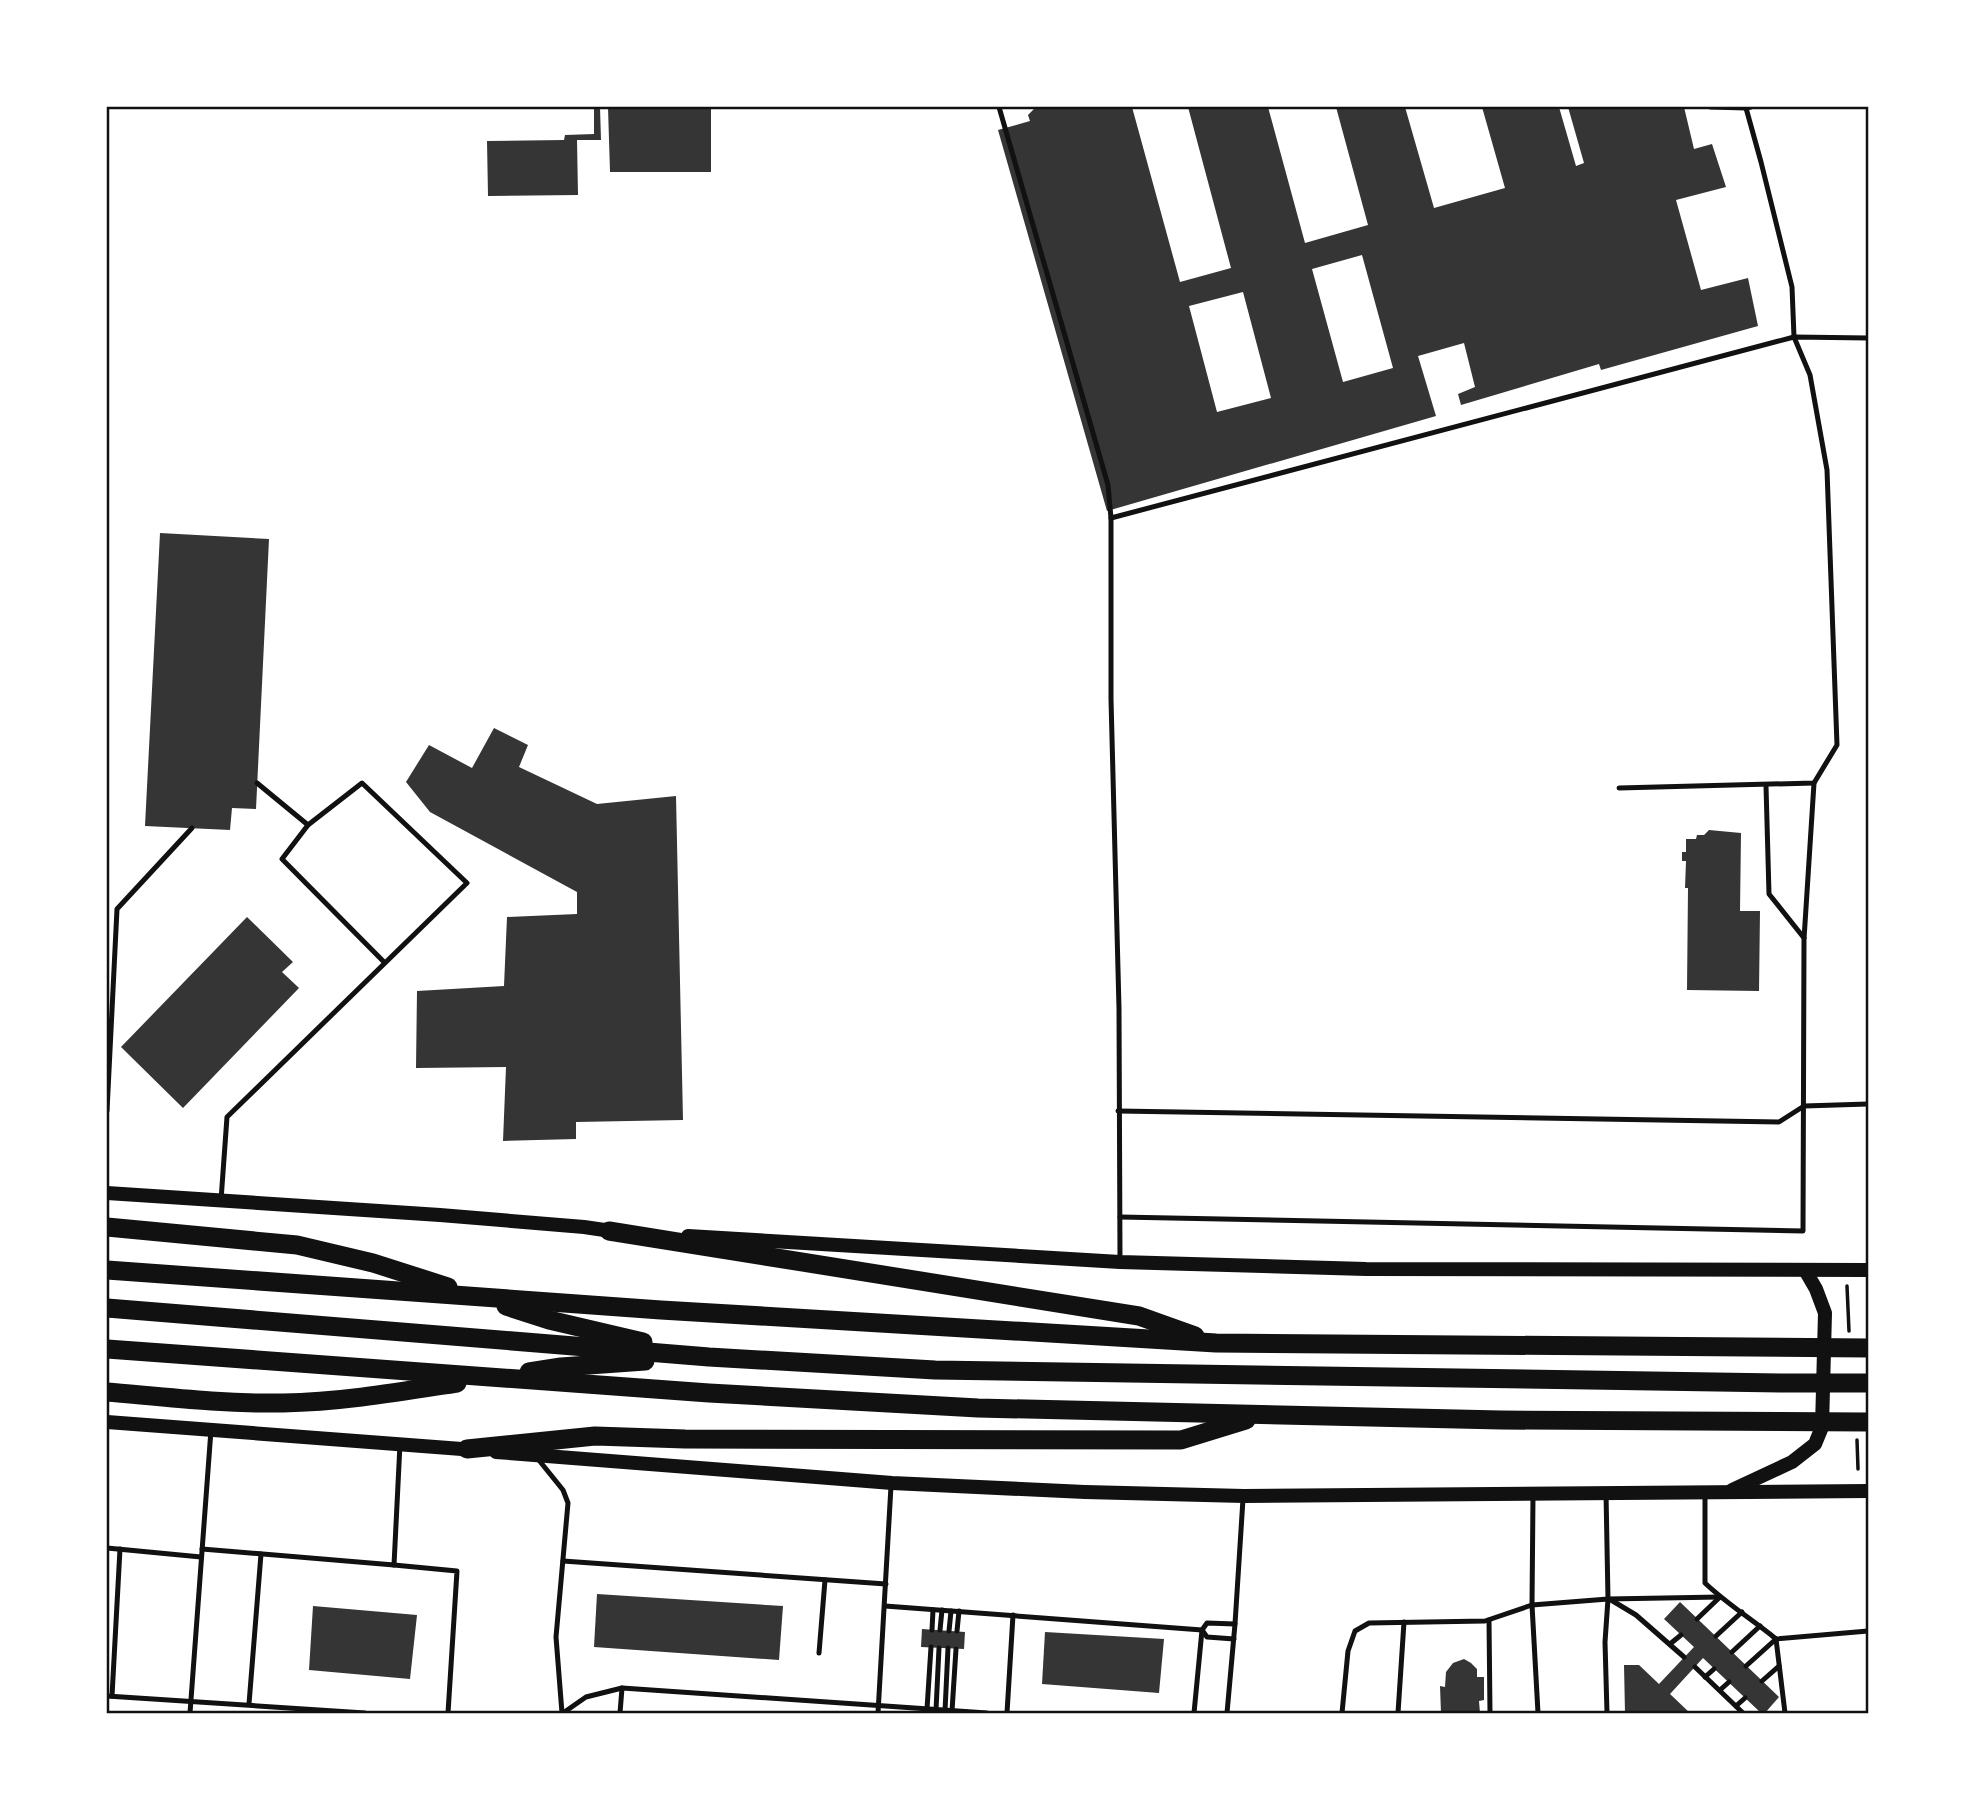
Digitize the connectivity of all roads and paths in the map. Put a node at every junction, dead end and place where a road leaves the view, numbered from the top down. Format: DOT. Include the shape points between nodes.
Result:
graph roads {
  1 [pos="999,107"];
  2 [pos="1712,107"];
  3 [pos="1749,108"];
  4 [pos="1794,337"];
  5 [pos="1868,338"];
  6 [pos="1111,519"];
  7 [pos="257,783"];
  8 [pos="1814,783"];
  9 [pos="1766,786"];
  10 [pos="1619,788"];
  11 [pos="308,825"];
  12 [pos="192,828"];
  13 [pos="1804,939"];
  14 [pos="384,962"];
  15 [pos="1868,1104"];
  16 [pos="1804,1106"];
  17 [pos="107,1111"];
  18 [pos="1118,1111"];
  19 [pos="107,1193"];
  20 [pos="221,1200"];
  21 [pos="1120,1217"];
  22 [pos="107,1227"];
  23 [pos="609,1231"];
  24 [pos="1120,1262"];
  25 [pos="107,1270"];
  26 [pos="1805,1270"];
  27 [pos="1868,1270"];
  28 [pos="107,1308"];
  29 [pos="1216,1343"];
  30 [pos="1868,1348"];
  31 [pos="107,1349"];
  32 [pos="709,1357"];
  33 [pos="1868,1382"];
  34 [pos="107,1392"];
  35 [pos="1264,1415"];
  36 [pos="107,1422"];
  37 [pos="1868,1422"];
  38 [pos="211,1430"];
  39 [pos="400,1444"];
  40 [pos="467,1449"];
  41 [pos="536,1456"];
  42 [pos="891,1483"];
  43 [pos="1868,1491"];
  44 [pos="1705,1492"];
  45 [pos="1727,1492"];
  46 [pos="1606,1493"];
  47 [pos="1533,1494"];
  48 [pos="1244,1496"];
  49 [pos="107,1548"];
  50 [pos="120,1549"];
  51 [pos="202,1549"];
  52 [pos="261,1554"];
  53 [pos="201,1557"];
  54 [pos="563,1561"];
  55 [pos="394,1565"];
  56 [pos="825,1580"];
  57 [pos="886,1584"];
  58 [pos="1720,1597"];
  59 [pos="1608,1599"];
  60 [pos="1532,1605"];
  61 [pos="886,1606"];
  62 [pos="933,1609"];
  63 [pos="942,1610"];
  64 [pos="951,1611"];
  65 [pos="959,1611"];
  66 [pos="1741,1612"];
  67 [pos="1013,1615"];
  68 [pos="1489,1619"];
  69 [pos="1697,1619"];
  70 [pos="1404,1622"];
  71 [pos="1235,1624"];
  72 [pos="1760,1626"];
  73 [pos="932,1630"];
  74 [pos="940,1630"];
  75 [pos="1202,1630"];
  76 [pos="949,1631"];
  77 [pos="957,1631"];
  78 [pos="1868,1631"];
  79 [pos="1681,1635"];
  80 [pos="1716,1636"];
  81 [pos="1234,1639"];
  82 [pos="1776,1639"];
  83 [pos="1670,1644"];
  84 [pos="931,1647"];
  85 [pos="939,1648"];
  86 [pos="948,1648"];
  87 [pos="956,1649"];
  88 [pos="1732,1652"];
  89 [pos="819,1653"];
  90 [pos="1684,1657"];
  91 [pos="1746,1666"];
  92 [pos="1779,1666"];
  93 [pos="1695,1667"];
  94 [pos="1714,1668"];
  95 [pos="1705,1677"];
  96 [pos="1762,1681"];
  97 [pos="1729,1682"];
  98 [pos="622,1688"];
  99 [pos="1720,1690"];
  100 [pos="109,1696"];
  101 [pos="1745,1698"];
  102 [pos="191,1701"];
  103 [pos="249,1704"];
  104 [pos="1736,1706"];
  105 [pos="927,1709"];
  106 [pos="879,1710"];
  107 [pos="936,1710"];
  108 [pos="949,1711"];
  109 [pos="190,1713"];
  110 [pos="365,1713"];
  111 [pos="448,1713"];
  112 [pos="563,1713"];
  113 [pos="620,1713"];
  114 [pos="987,1713"];
  115 [pos="1007,1713"];
  116 [pos="1194,1713"];
  117 [pos="1227,1713"];
  118 [pos="1342,1713"];
  119 [pos="1398,1713"];
  120 [pos="1490,1713"];
  121 [pos="1538,1713"];
  122 [pos="1607,1713"];
  123 [pos="1744,1713"];
  124 [pos="1784,1713"];
  1 -- 6 [label="lane" via="1108,485"];
  2 -- 3 [label="lane"];
  3 -- 4 [label="lane" via="1792,287"];
  4 -- 5 [label="lane"];
  4 -- 6 [label="lane"];
  4 -- 8 [label="lane" via="1810,375 1828,470 1837,745"];
  6 -- 18 [label="lane"];
  7 -- 11 [label="lane"];
  8 -- 9 [label="lane"];
  8 -- 13 [label="lane"];
  9 -- 10 [label="lane"];
  9 -- 13 [label="lane" via="1769,894"];
  11 -- 14 [label="lane" via="282,859"];
  11 -- 14 [label="lane" via="362,783 467,883"];
  12 -- 17 [label="lane" via="117,909"];
  13 -- 16 [label="lane"];
  14 -- 20 [label="lane" via="227,1117"];
  15 -- 16 [label="lane"];
  16 -- 18 [label="lane" via="1779,1122"];
  16 -- 21 [label="lane" via="1803,1231"];
  18 -- 21 [label="lane"];
  19 -- 20 [label="main road"];
  20 -- 23 [label="main road"];
  21 -- 24 [label="lane"];
  22 -- 32 [label="highway" via="297,1245 549,1320"];
  23 -- 24 [label="main road"];
  23 -- 29 [label="highway" via="1139,1316"];
  24 -- 26 [label="main road" via="1366,1269"];
  25 -- 29 [label="highway" via="661,1310"];
  26 -- 27 [label="main road"];
  26 -- 45 [label="main road" via="1825,1313 1822,1427 1815,1444 1792,1462"];
  28 -- 32 [label="highway"];
  29 -- 30 [label="highway"];
  31 -- 35 [label="highway" via="709,1393 978,1408"];
  32 -- 33 [label="highway" via="935,1370"];
  32 -- 34 [label="highway" via="561,1367 359,1398 282,1403"];
  35 -- 37 [label="highway"];
  35 -- 40 [label="highway" via="1181,1440 595,1436"];
  36 -- 38 [label="main road"];
  38 -- 39 [label="main road"];
  38 -- 51 [label="lane"];
  39 -- 40 [label="main road"];
  39 -- 55 [label="lane"];
  40 -- 41 [label="main road"];
  41 -- 42 [label="main road"];
  41 -- 54 [label="lane" via="567,1497"];
  42 -- 48 [label="main road"];
  42 -- 57 [label="lane"];
  43 -- 45 [label="main road"];
  44 -- 45 [label="main road"];
  44 -- 46 [label="main road"];
  44 -- 58 [label="lane" via="1705,1583"];
  46 -- 47 [label="main road"];
  46 -- 59 [label="lane"];
  47 -- 48 [label="main road"];
  47 -- 60 [label="lane"];
  48 -- 71 [label="lane"];
  49 -- 50 [label="lane"];
  50 -- 53 [label="lane"];
  50 -- 100 [label="lane"];
  51 -- 52 [label="lane"];
  51 -- 53 [label="lane"];
  52 -- 55 [label="lane"];
  52 -- 103 [label="lane"];
  53 -- 102 [label="lane"];
  54 -- 56 [label="lane"];
  54 -- 112 [label="lane" via="556,1637"];
  55 -- 111 [label="lane" via="457,1571"];
  56 -- 57 [label="lane"];
  56 -- 89 [label="lane"];
  57 -- 61 [label="lane"];
  58 -- 59 [label="lane"];
  58 -- 66 [label="lane"];
  58 -- 69 [label="lane"];
  59 -- 60 [label="lane"];
  59 -- 83 [label="lane"];
  59 -- 122 [label="lane"];
  60 -- 68 [label="lane"];
  60 -- 121 [label="lane"];
  61 -- 62 [label="lane"];
  61 -- 106 [label="lane"];
  62 -- 63 [label="lane"];
  62 -- 73 [label="lane"];
  63 -- 64 [label="lane"];
  63 -- 74 [label="lane"];
  64 -- 65 [label="lane"];
  64 -- 76 [label="lane"];
  65 -- 67 [label="lane"];
  65 -- 77 [label="lane"];
  66 -- 72 [label="lane"];
  66 -- 80 [label="lane"];
  67 -- 75 [label="lane"];
  67 -- 115 [label="lane"];
  68 -- 70 [label="lane"];
  68 -- 120 [label="lane"];
  70 -- 118 [label="lane" via="1369,1623 1356,1631 1348,1651"];
  70 -- 119 [label="lane"];
  71 -- 75 [label="lane" via="1207,1623"];
  71 -- 81 [label="lane"];
  72 -- 82 [label="lane"];
  72 -- 88 [label="lane"];
  75 -- 81 [label="lane" via="1207,1637"];
  75 -- 116 [label="lane"];
  78 -- 82 [label="lane"];
  79 -- 83 [label="lane"];
  81 -- 117 [label="lane"];
  82 -- 91 [label="lane"];
  82 -- 92 [label="lane"];
  83 -- 90 [label="lane"];
  84 -- 105 [label="lane"];
  85 -- 107 [label="lane"];
  86 -- 108 [label="lane"];
  87 -- 108 [label="lane"];
  92 -- 96 [label="lane"];
  92 -- 124 [label="lane"];
  93 -- 95 [label="lane"];
  94 -- 95 [label="lane"];
  95 -- 99 [label="lane"];
  97 -- 99 [label="lane"];
  98 -- 106 [label="lane"];
  98 -- 112 [label="lane" via="586,1697"];
  98 -- 113 [label="lane"];
  99 -- 104 [label="lane"];
  100 -- 102 [label="lane"];
  101 -- 104 [label="lane"];
  102 -- 103 [label="lane"];
  102 -- 109 [label="lane"];
  103 -- 110 [label="lane"];
  104 -- 123 [label="lane"];
  105 -- 106 [label="lane"];
  105 -- 107 [label="lane"];
  107 -- 108 [label="lane"];
  108 -- 114 [label="lane"];
}
